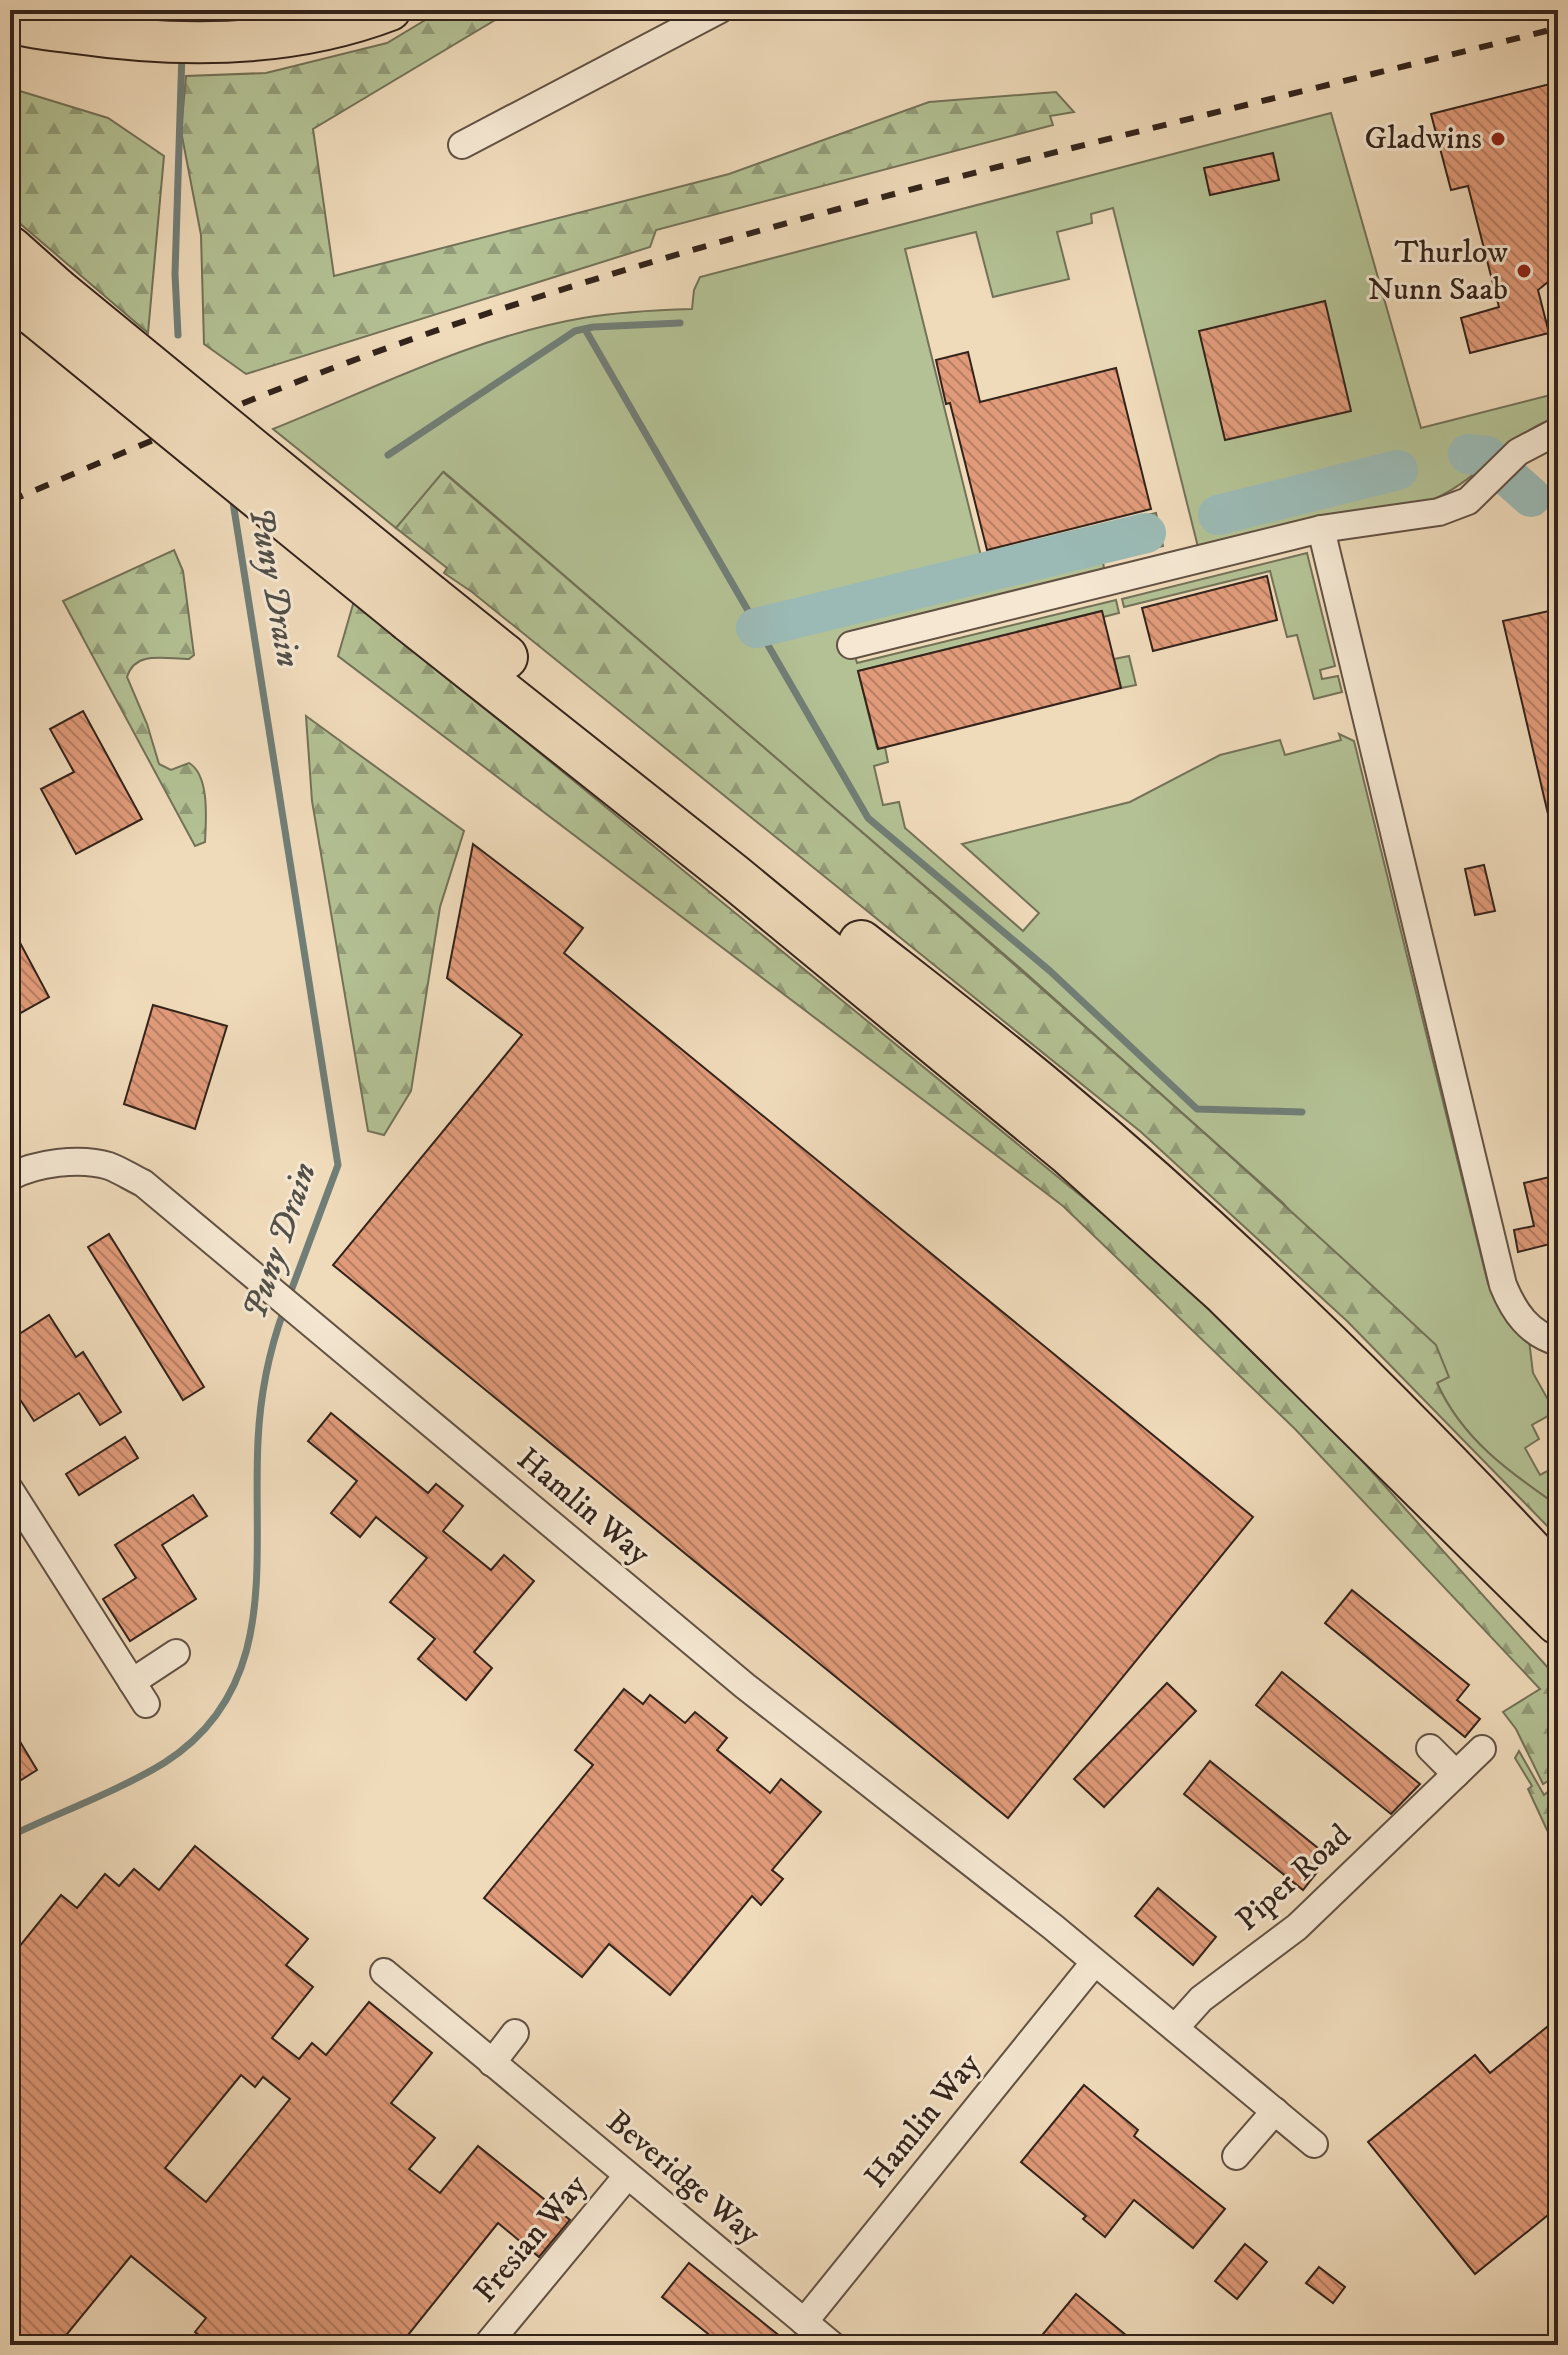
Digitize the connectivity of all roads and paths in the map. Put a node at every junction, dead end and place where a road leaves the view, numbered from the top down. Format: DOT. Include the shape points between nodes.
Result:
graph roads {
  1 [pos="390,10"];
  2 [pos="719,10"];
  3 [pos="10,21"];
  4 [pos="462,145"];
  5 [pos="10,249"];
  6 [pos="34,299"];
  7 [pos="1558,431"];
  8 [pos="1321,529"];
  9 [pos="420,608"];
  10 [pos="851,645"];
  11 [pos="10,1177"];
  12 [pos="1558,1342"];
  13 [pos="10,1490"];
  14 [pos="1464,1528"];
  15 [pos="1554,1579"];
  16 [pos="1558,1622"];
  17 [pos="1558,1652"];
  18 [pos="176,1653"];
  19 [pos="1430,1748"];
  20 [pos="1482,1749"];
  21 [pos="1456,1774"];
  22 [pos="1094,1963"];
  23 [pos="384,1972"];
  24 [pos="1175,2028"];
  25 [pos="515,2033"];
  26 [pos="492,2063"];
  27 [pos="1275,2111"];
  28 [pos="1314,2144"];
  29 [pos="1236,2156"];
  30 [pos="627,2176"];
  31 [pos="804,2322"];
  32 [pos="487,2345"];
  33 [pos="832,2345"];
  1 -- 3 [label="main road" via="313,31 234,43 116,39"];
  2 -- 4 [label="street"];
  5 -- 6 [label="highway"];
  6 -- 9 [label="highway, bridge"];
  7 -- 8 [label="street" via="1518,452 1468,501 1439,512"];
  8 -- 10 [label="street"];
  8 -- 12 [label="street" via="1503,1285 1513,1309 1529,1326"];
  9 -- 14 [label="highway" via="733,876 1068,1152 1226,1294"];
  9 -- 15 [label="highway" via="1051,1094 1314,1330 1475,1490"];
  11 -- 22 [label="street, Hamlin Way" via="68,1163 108,1166 143,1183 745,1686"];
  13 -- 18 [label="street" via="139,1693"];
  14 -- 16 [label="highway"];
  14 -- 17 [label="highway"];
  19 -- 21 [label="street"];
  20 -- 21 [label="street, Piper Road"];
  21 -- 24 [label="street, Piper Road" via="1297,1927 1201,1999"];
  22 -- 24 [label="street, Hamlin Way"];
  22 -- 31 [label="street, Hamlin Way"];
  23 -- 26 [label="street, Beveridge Way"];
  24 -- 27 [label="street, Hamlin Way"];
  25 -- 26 [label="street"];
  26 -- 30 [label="street, Beveridge Way"];
  27 -- 28 [label="street, Hamlin Way"];
  27 -- 29 [label="street"];
  30 -- 31 [label="street, Beveridge Way"];
  30 -- 32 [label="street, Fresian Way"];
  31 -- 33 [label="street, Beveridge Way"];
}
